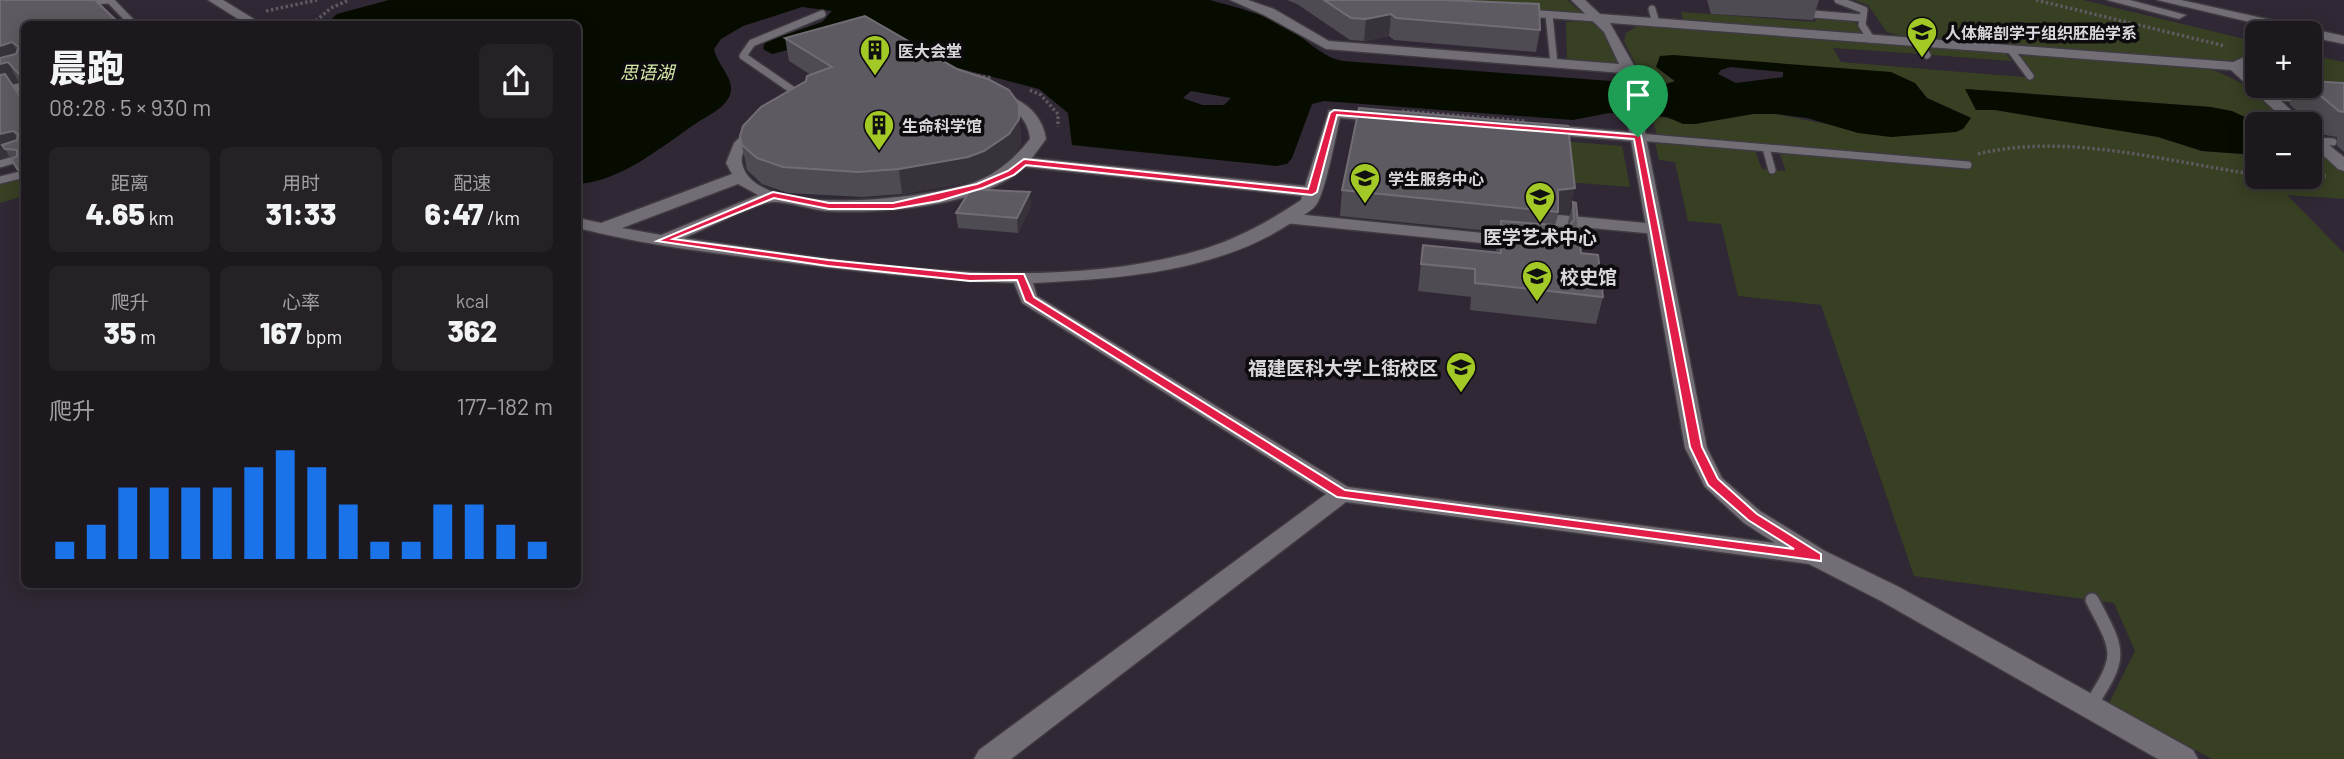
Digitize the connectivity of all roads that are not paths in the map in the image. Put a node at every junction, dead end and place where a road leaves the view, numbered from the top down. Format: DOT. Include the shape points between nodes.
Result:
graph roads {
  1 [pos="108,0"];
  2 [pos="214,0"];
  3 [pos="1236,0"];
  4 [pos="1577,0"];
  5 [pos="1838,0"];
  6 [pos="2113,0"];
  7 [pos="2137,0"];
  8 [pos="2164,0"];
  9 [pos="2182,0"];
  10 [pos="81,2"];
  11 [pos="1522,13"];
  12 [pos="822,14"];
  13 [pos="1813,14"];
  14 [pos="1549,15"];
  15 [pos="1597,18"];
  16 [pos="1862,18"];
  17 [pos="130,21"];
  18 [pos="250,21"];
  19 [pos="2245,21"];
  20 [pos="2251,21"];
  21 [pos="2245,23"];
  22 [pos="2245,24"];
  23 [pos="2322,37"];
  24 [pos="1871,39"];
  25 [pos="2344,40"];
  26 [pos="2322,42"];
  27 [pos="2344,47"];
  28 [pos="2010,50"];
  29 [pos="1553,63"];
  30 [pos="2245,65"];
  31 [pos="2238,70"];
  32 [pos="2245,72"];
  33 [pos="1629,74"];
  34 [pos="2030,76"];
  35 [pos="2245,76"];
  36 [pos="21,89"];
  37 [pos="0,91"];
  38 [pos="979,91"];
  39 [pos="2269,98"];
  40 [pos="2292,98"];
  41 [pos="804,99"];
  42 [pos="2318,100"];
  43 [pos="2285,112"];
  44 [pos="1401,114"];
  45 [pos="1530,125"];
  46 [pos="1638,137"];
  47 [pos="2322,141"];
  48 [pos="1766,148"];
  49 [pos="21,158"];
  50 [pos="1024,162"];
  51 [pos="0,164"];
  52 [pos="1968,165"];
  53 [pos="2344,166"];
  54 [pos="1772,170"];
  55 [pos="21,175"];
  56 [pos="741,177"];
  57 [pos="0,180"];
  58 [pos="1312,192"];
  59 [pos="773,195"];
  60 [pos="1285,218"];
  61 [pos="581,224"];
  62 [pos="604,229"];
  63 [pos="1656,229"];
  64 [pos="662,241"];
  65 [pos="1520,242"];
  66 [pos="1547,244"];
  67 [pos="1021,276"];
  68 [pos="1342,494"];
  69 [pos="1816,557"];
  70 [pos="2092,600"];
  71 [pos="2090,706"];
  72 [pos="989,759"];
  73 [pos="2183,759"];
  1 -- 10 [label="lane"];
  1 -- 17 [label="lane"];
  2 -- 18 [label="street"];
  3 -- 29 [label="street" via="1269,12 1326,45"];
  4 -- 15 [label="street"];
  5 -- 16 [label="lane" via="1864,10"];
  6 -- 22 [label="street"];
  7 -- 21 [label="street"];
  8 -- 19 [label="street"];
  9 -- 20 [label="street"];
  11 -- 14 [label="lane"];
  12 -- 41 [label="lane" via="752,43 743,56"];
  13 -- 16 [label="lane"];
  14 -- 15 [label="lane"];
  14 -- 29 [label="lane"];
  15 -- 24 [label="street" via="1654,16"];
  15 -- 33 [label="street" via="1610,30"];
  16 -- 24 [label="lane"];
  23 -- 25 [label="street"];
  24 -- 28 [label="street" via="1923,49"];
  26 -- 27 [label="street"];
  28 -- 31 [label="street"];
  28 -- 34 [label="lane"];
  29 -- 33 [label="street"];
  30 -- 31 [label="street"];
  31 -- 32 [label="lane"];
  31 -- 35 [label="street"];
  33 -- 46 [label="street"];
  36 -- 37 [label="lane"];
  38 -- 50 [label="street" via="1018,106 1030,116 1038,139"];
  39 -- 43 [label="street"];
  40 -- 42 [label="lane"];
  41 -- 56 [label="street" via="777,111 737,152 734,161"];
  44 -- 58 [label="street" via="1334,113"];
  45 -- 46 [label="street"];
  46 -- 48 [label="lane"];
  46 -- 63 [label="street"];
  47 -- 53 [label="street"];
  48 -- 52 [label="lane"];
  48 -- 54 [label="lane"];
  49 -- 51 [label="lane"];
  50 -- 58 [label="street"];
  50 -- 59 [label="street" via="980,186 893,206 829,206"];
  55 -- 57 [label="lane"];
  56 -- 59 [label="street"];
  56 -- 62 [label="street"];
  58 -- 60 [label="street" via="1309,202"];
  59 -- 64 [label="street"];
  60 -- 65 [label="lane"];
  60 -- 67 [label="street" via="1192,258 1085,275"];
  61 -- 62 [label="street"];
  62 -- 64 [label="street"];
  63 -- 66 [label="lane" via="1559,220 1561,246"];
  63 -- 69 [label="street" via="1696,447 1713,482 1752,517"];
  64 -- 67 [label="street" via="957,276"];
  67 -- 68 [label="street" via="1029,299"];
  68 -- 69 [label="street"];
  68 -- 72 [label="street"];
  69 -- 71 [label="street"];
  70 -- 71 [label="lane" via="2116,648 2116,665"];
  71 -- 73 [label="street"];
}
